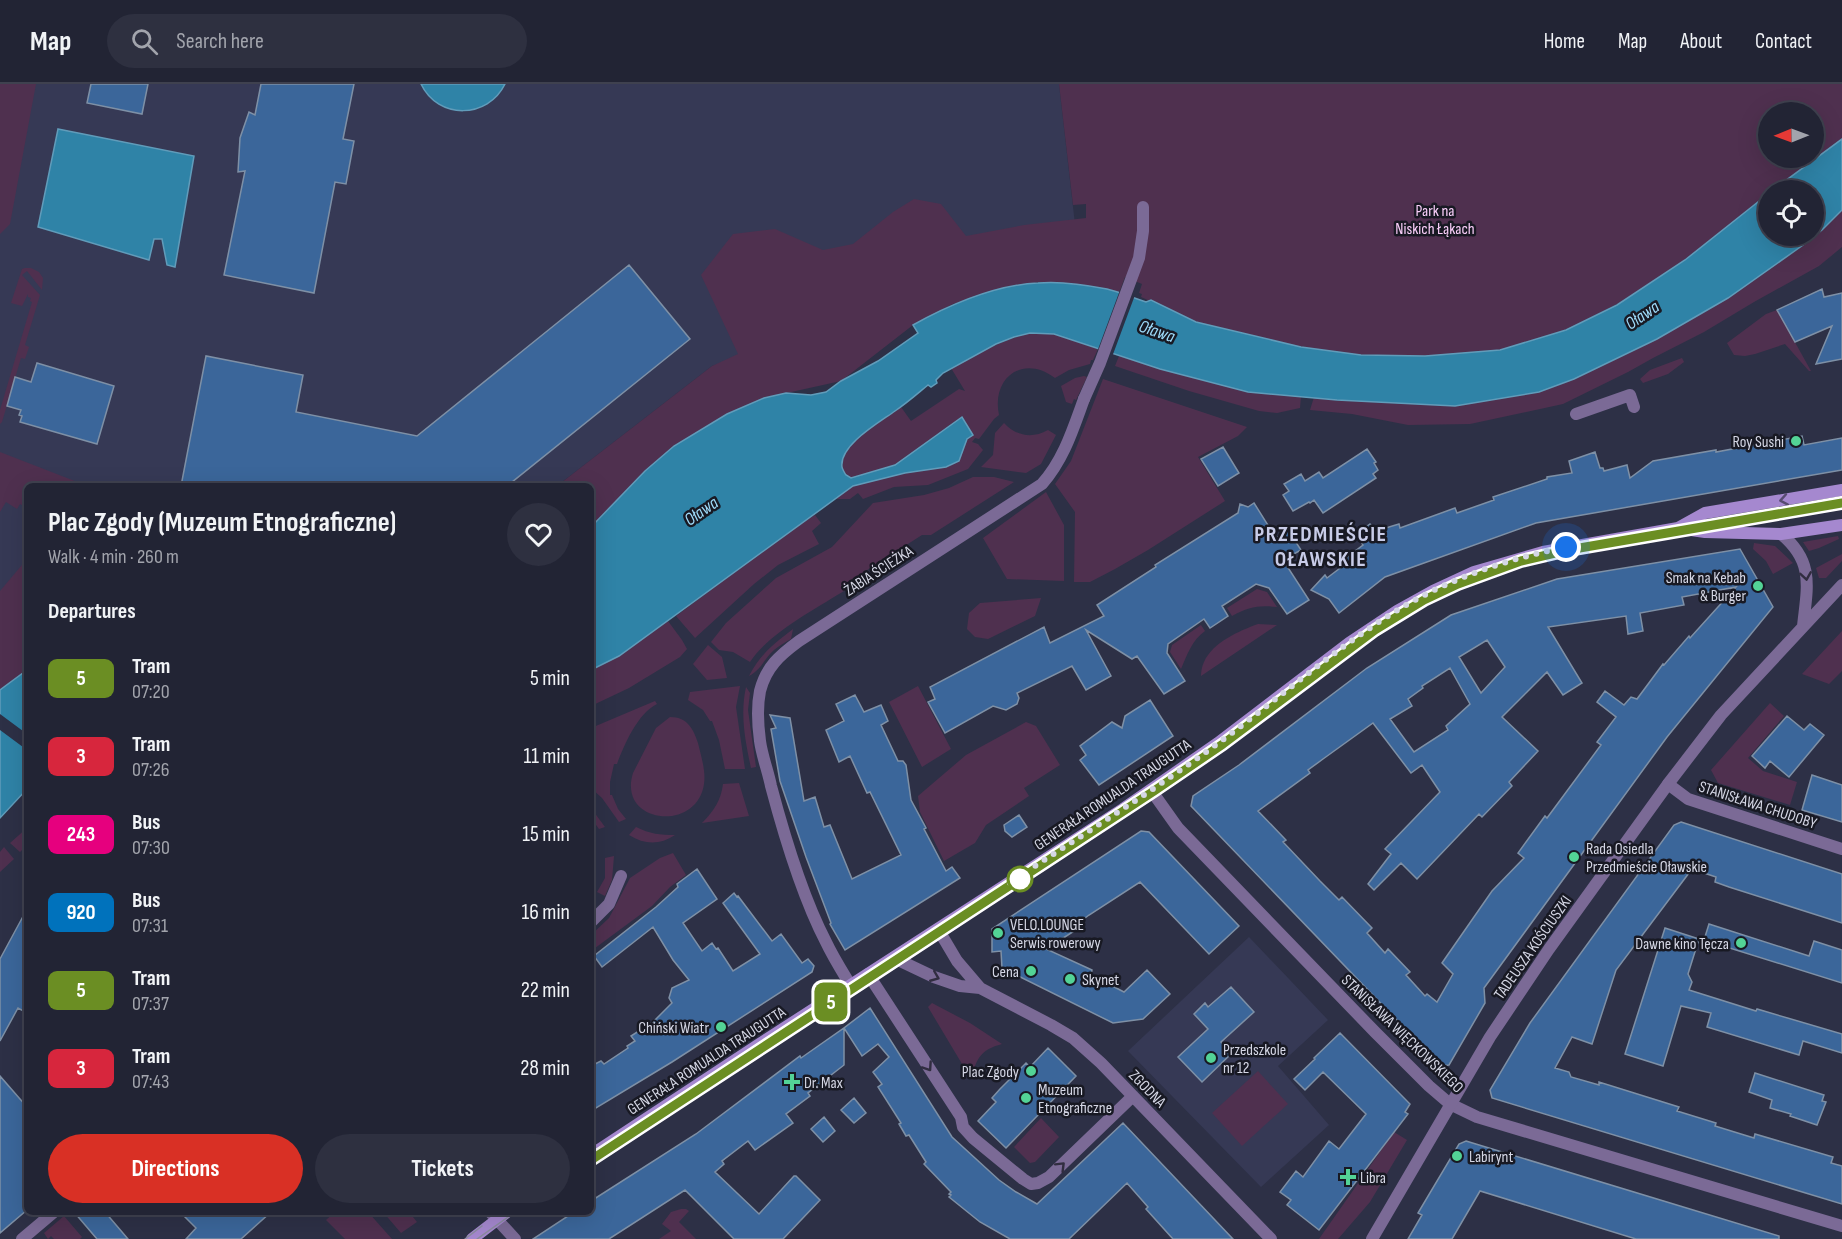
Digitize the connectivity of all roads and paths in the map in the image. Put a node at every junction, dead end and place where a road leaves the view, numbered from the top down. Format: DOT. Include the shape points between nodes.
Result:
graph roads {
  1 [pos="1143,207"];
  2 [pos="1634,407"];
  3 [pos="1576,414"];
  4 [pos="1842,490"];
  5 [pos="1842,525"];
  6 [pos="1678,528"];
  7 [pos="1781,534"];
  8 [pos="1842,585"];
  9 [pos="1803,626"];
  10 [pos="1668,784"];
  11 [pos="1151,790"];
  12 [pos="1842,849"];
  13 [pos="621,876"];
  14 [pos="594,919"];
  15 [pos="938,929"];
  16 [pos="894,958"];
  17 [pos="868,974"];
  18 [pos="851,986"];
  19 [pos="980,988"];
  20 [pos="1133,1096"];
  21 [pos="1450,1104"];
  22 [pos="594,1153"];
  23 [pos="50,1215"];
  24 [pos="493,1216"];
  25 [pos="1842,1226"];
  26 [pos="22,1239"];
  27 [pos="472,1239"];
  28 [pos="515,1239"];
  29 [pos="1271,1239"];
  30 [pos="1372,1239"];
  1 -- 18 [label="street, ŻABIA ŚCIEŻKA" via="1142,245 1132,280 1053,471 1042,484 777,657 760,690 760,741 772,788 816,920"];
  2 -- 3 [label="street" via="1630,394"];
  4 -- 6 [label="main road, GENERAŁA ROMUALDA TRAUGUTTA, one-way" via="1705,513"];
  5 -- 7 [label="main road, GENERAŁA ROMUALDA TRAUGUTTA"];
  6 -- 7 [label="main road, GENERAŁA ROMUALDA TRAUGUTTA"];
  6 -- 11 [label="main road, GENERAŁA ROMUALDA TRAUGUTTA" via="1543,552 1474,572 1433,591 1349,643"];
  7 -- 9 [label="street, one-way" via="1804,564 1808,582"];
  8 -- 9 [label="street, TADEUSZA KOŚCIUSZKI"];
  9 -- 10 [label="street, TADEUSZA KOŚCIUSZKI" via="1727,708"];
  10 -- 12 [label="street, STANISŁAWA CHUDOBY" via="1688,799"];
  10 -- 21 [label="street, TADEUSZA KOŚCIUSZKI" via="1533,971"];
  11 -- 15 [label="main road, GENERAŁA ROMUALDA TRAUGUTTA"];
  11 -- 21 [label="street, STANISŁAWA WIĘCKOWSKIEGO" via="1206,858"];
  13 -- 14 [label="street" via="609,904"];
  15 -- 16 [label="main road, GENERAŁA ROMUALDA TRAUGUTTA"];
  15 -- 19 [label="street, ZGODNA"];
  16 -- 17 [label="main road, GENERAŁA ROMUALDA TRAUGUTTA"];
  16 -- 19 [label="street, ZGODNA, one-way" via="960,986"];
  17 -- 18 [label="main road, GENERAŁA ROMUALDA TRAUGUTTA"];
  17 -- 20 [label="street, one-way" via="961,1117 963,1127 986,1151 1027,1182 1038,1183 1049,1177"];
  18 -- 22 [label="main road, GENERAŁA ROMUALDA TRAUGUTTA"];
  19 -- 20 [label="street, ZGODNA" via="1072,1038"];
  20 -- 29 [label="street, ZGODNA"];
  21 -- 25 [label="street, STANISŁAWA WIĘCKOWSKIEGO" via="1477,1117"];
  21 -- 30 [label="street, TADEUSZA KOŚCIUSZKI"];
  23 -- 26 [label="street"];
  24 -- 27 [label="main road"];
  24 -- 28 [label="street"];
}
